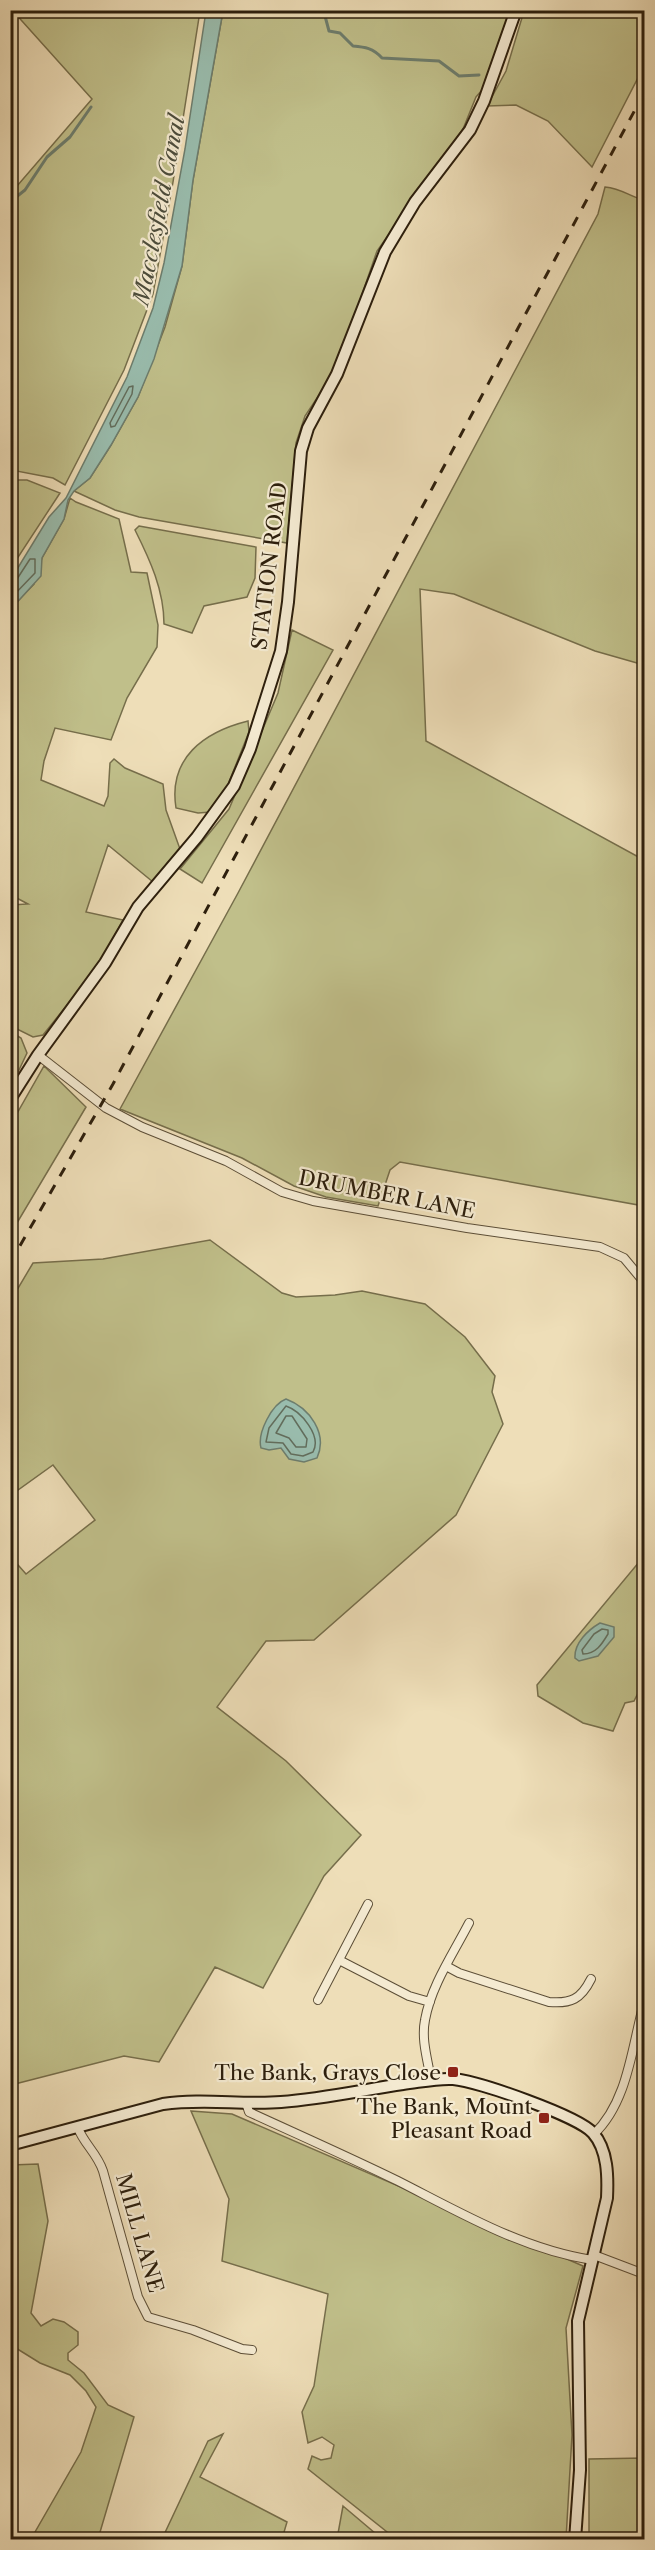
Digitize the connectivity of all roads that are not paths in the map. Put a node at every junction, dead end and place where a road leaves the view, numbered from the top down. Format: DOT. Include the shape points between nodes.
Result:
graph roads {
  1 [pos="516,10"];
  2 [pos="38,1055"];
  3 [pos="10,1099"];
  4 [pos="645,1282"];
  5 [pos="368,1904"];
  6 [pos="469,1923"];
  7 [pos="339,1960"];
  8 [pos="446,1966"];
  9 [pos="591,1979"];
  10 [pos="318,2000"];
  11 [pos="430,2002"];
  12 [pos="645,2003"];
  13 [pos="431,2080"];
  14 [pos="246,2103"];
  15 [pos="78,2128"];
  16 [pos="594,2134"];
  17 [pos="10,2145"];
  18 [pos="593,2257"];
  19 [pos="645,2274"];
  20 [pos="252,2350"];
  21 [pos="575,2540"];
  1 -- 2 [label="street, STATION ROAD" via="470,130 393,236 337,374 308,428 301,452 281,651 234,786 138,907 105,963"];
  2 -- 3 [label="street, STATION ROAD"];
  2 -- 4 [label="street, DRUMBER LANE" via="115,1113 226,1161 282,1192 467,1228 600,1247 624,1258"];
  5 -- 7 [label="street"];
  6 -- 8 [label="street"];
  7 -- 10 [label="street"];
  7 -- 11 [label="street" via="409,1996"];
  8 -- 9 [label="street" via="560,2003 576,2000"];
  8 -- 11 [label="street"];
  11 -- 13 [label="street" via="424,2035"];
  12 -- 16 [label="street" via="618,2098 610,2117"];
  13 -- 14 [label="street" via="283,2102"];
  13 -- 16 [label="street" via="452,2079 487,2086 568,2116"];
  14 -- 15 [label="street" via="183,2101"];
  14 -- 18 [label="street" via="249,2112 519,2240 569,2256"];
  15 -- 17 [label="street"];
  15 -- 20 [label="street, MILL LANE" via="104,2171 138,2297 148,2318"];
  16 -- 18 [label="street" via="602,2149 608,2184"];
  18 -- 19 [label="street"];
  18 -- 21 [label="street" via="578,2322 580,2470"];
}
